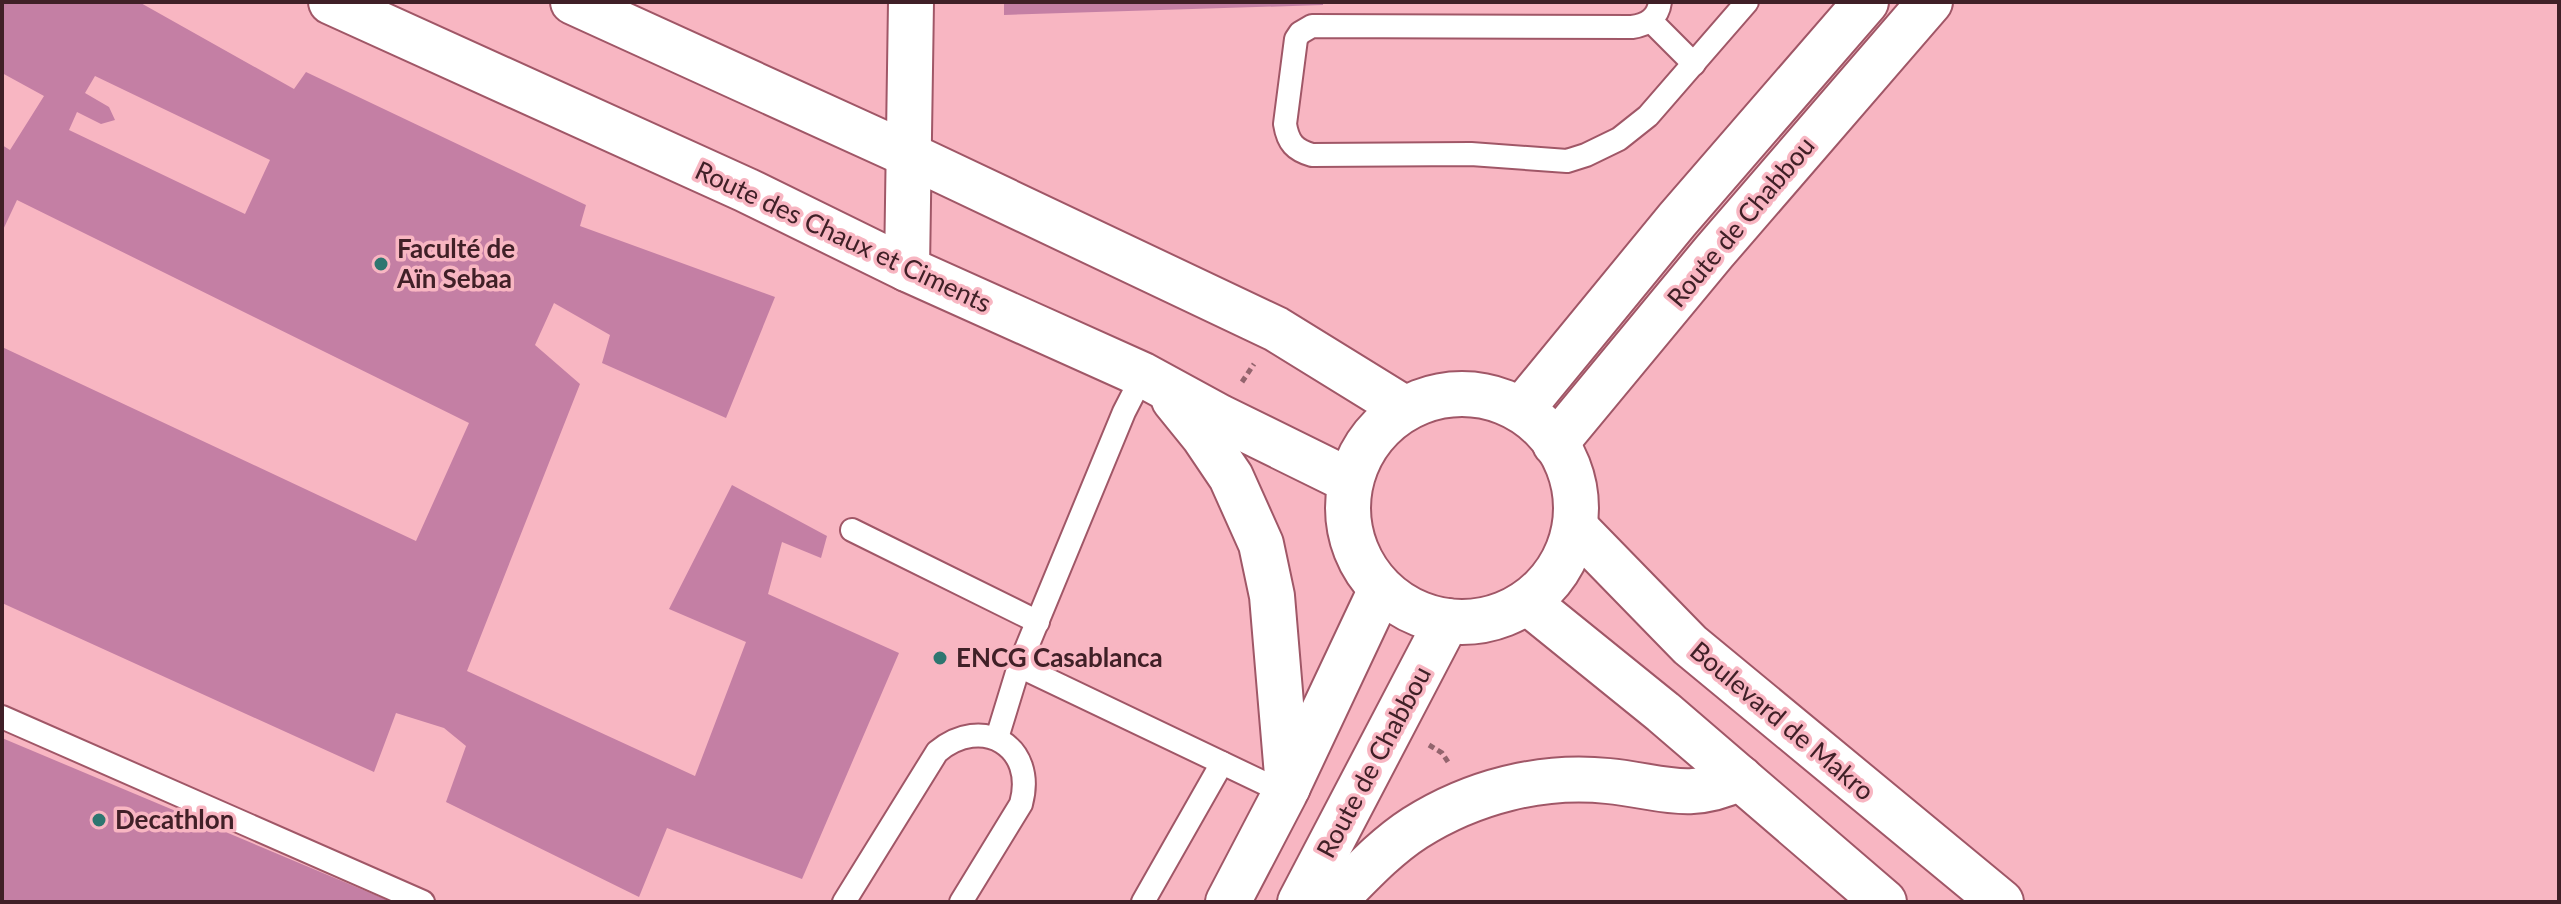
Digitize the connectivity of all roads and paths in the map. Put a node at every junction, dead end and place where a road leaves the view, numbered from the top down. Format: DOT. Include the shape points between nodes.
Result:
graph roads {
  1 [pos="331,2"];
  2 [pos="573,2"];
  3 [pos="911,2"];
  4 [pos="1747,2"];
  5 [pos="1866,2"];
  6 [pos="1930,2"];
  7 [pos="1656,12"];
  8 [pos="1694,64"];
  9 [pos="909,155"];
  10 [pos="907,269"];
  11 [pos="1151,379"];
  12 [pos="1404,408"];
  13 [pos="1521,410"];
  14 [pos="1555,444"];
  15 [pos="1350,481"];
  16 [pos="1575,527"];
  17 [pos="852,530"];
  18 [pos="1381,589"];
  19 [pos="1527,602"];
  20 [pos="1447,621"];
  21 [pos="1038,622"];
  22 [pos="1019,666"];
  23 [pos="2,717"];
  24 [pos="997,738"];
  25 [pos="1222,763"];
  26 [pos="1740,778"];
  27 [pos="1287,790"];
  28 [pos="423,902"];
  29 [pos="844,902"];
  30 [pos="961,902"];
  31 [pos="1143,902"];
  32 [pos="1228,902"];
  33 [pos="1300,902"];
  34 [pos="1333,902"];
  35 [pos="1884,902"];
  36 [pos="2001,902"];
  1 -- 10 [label="street, Route des Chaux et Ciments"];
  2 -- 9 [label="street"];
  3 -- 9 [label="street"];
  4 -- 8 [label="lane"];
  5 -- 13 [label="street, Route de Chabbou"];
  6 -- 14 [label="street, Route de Chabbou"];
  7 -- 8 [label="lane"];
  7 -- 8 [label="lane" via="1632,27 1312,26 1300,33 1295,46 1285,124 1290,143 1312,155 1471,154 1567,161 1634,129"];
  9 -- 10 [label="street"];
  9 -- 12 [label="street" via="1276,329"];
  10 -- 11 [label="street, Route des Chaux et Ciments"];
  11 -- 15 [label="street, Route des Chaux et Ciments"];
  11 -- 21 [label="lane" via="1124,412"];
  11 -- 27 [label="street" via="1217,455 1261,544 1272,596"];
  12 -- 13 [label="street" via="1453,393 1479,394"];
  12 -- 15 [label="street" via="1370,439"];
  13 -- 14 [label="street" via="1547,430"];
  14 -- 16 [label="street" via="1572,476"];
  15 -- 18 [label="street" via="1348,516 1355,550 1363,570"];
  16 -- 19 [label="street" via="1554,577"];
  16 -- 36 [label="street, Boulevard de Makro" via="1690,645"];
  17 -- 21 [label="lane"];
  18 -- 20 [label="street" via="1419,614"];
  18 -- 27 [label="street"];
  19 -- 20 [label="street" via="1486,620"];
  19 -- 26 [label="street"];
  20 -- 33 [label="street, Route de Chabbou"];
  21 -- 22 [label="lane"];
  22 -- 24 [label="lane"];
  22 -- 25 [label="lane"];
  23 -- 28 [label="lane"];
  24 -- 29 [label="lane" via="965,735 937,752"];
  24 -- 30 [label="lane" via="1018,759 1025,789"];
  25 -- 27 [label="lane"];
  25 -- 31 [label="lane"];
  26 -- 34 [label="street" via="1686,793 1581,779 1499,791 1414,829"];
  26 -- 35 [label="street"];
  27 -- 32 [label="street"];
}
